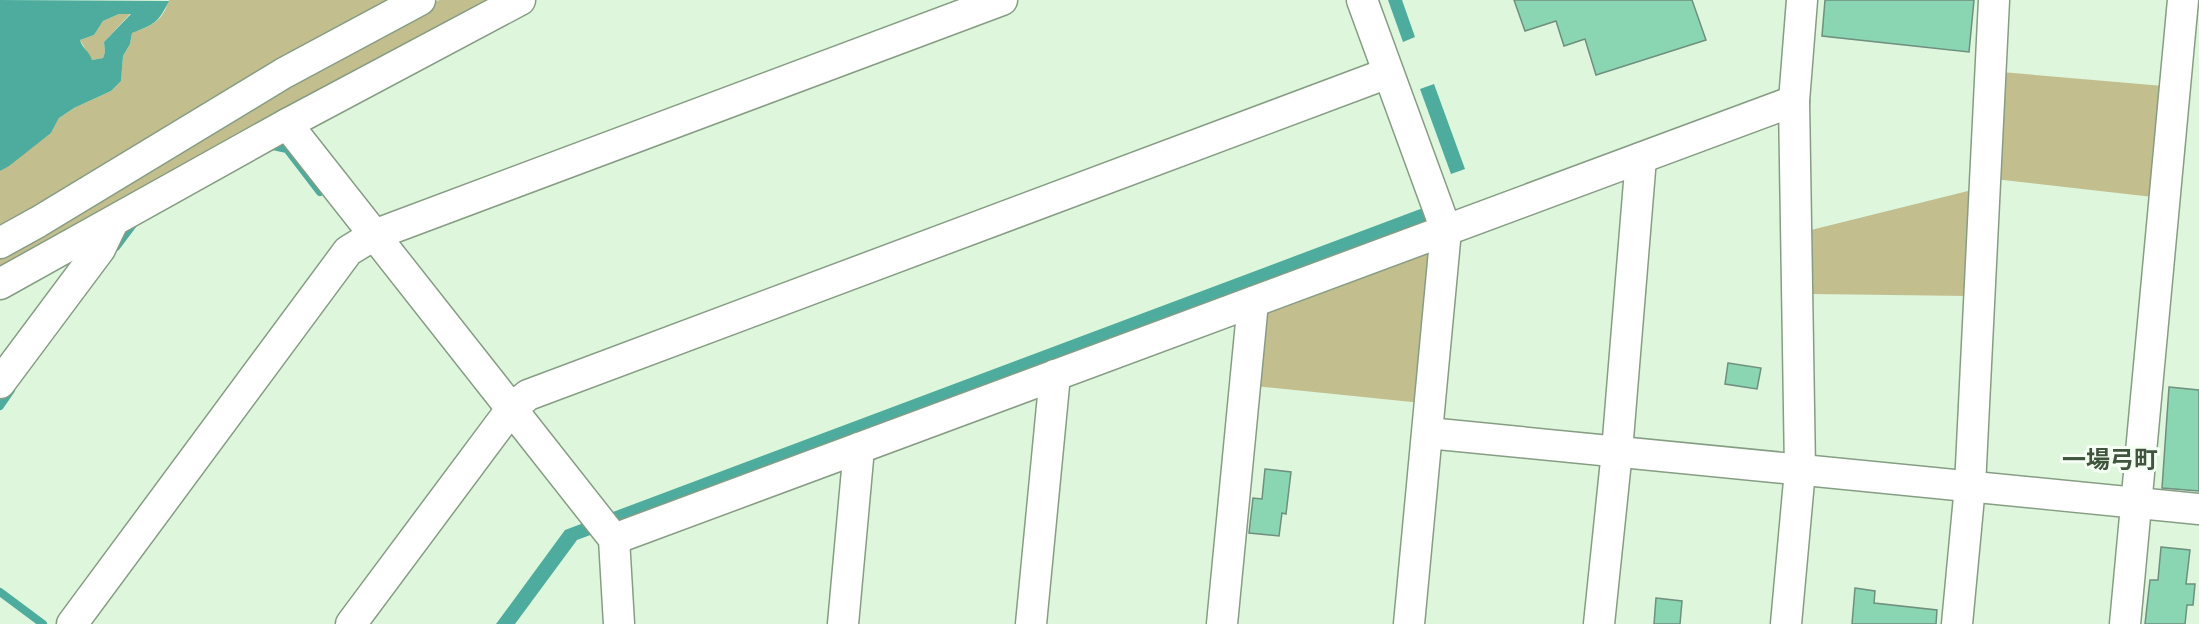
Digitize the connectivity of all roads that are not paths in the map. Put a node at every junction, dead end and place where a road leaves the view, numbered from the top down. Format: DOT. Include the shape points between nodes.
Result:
graph roads {
  1 [pos="420,0"];
  2 [pos="520,0"];
  3 [pos="1002,0"];
  4 [pos="1362,0"];
  5 [pos="1802,0"];
  6 [pos="1995,0"];
  7 [pos="2183,0"];
  8 [pos="1388,73"];
  9 [pos="1794,101"];
  10 [pos="287,124"];
  11 [pos="1641,158"];
  12 [pos="113,222"];
  13 [pos="1446,230"];
  14 [pos="374,235"];
  15 [pos="0,243"];
  16 [pos="0,284"];
  17 [pos="1253,302"];
  18 [pos="1055,375"];
  19 [pos="0,383"];
  20 [pos="512,408"];
  21 [pos="1428,433"];
  22 [pos="859,448"];
  23 [pos="1617,452"];
  24 [pos="1800,470"];
  25 [pos="1970,486"];
  26 [pos="2136,502"];
  27 [pos="2199,508"];
  28 [pos="605,527"];
  29 [pos="72,624"];
  30 [pos="351,624"];
  31 [pos="619,624"];
  32 [pos="843,624"];
  33 [pos="1031,624"];
  34 [pos="1222,624"];
  35 [pos="1409,624"];
  36 [pos="1599,624"];
  37 [pos="1786,624"];
  38 [pos="1957,624"];
  39 [pos="2125,624"];
  1 -- 15 [label="street" via="284,72"];
  2 -- 10 [label="street"];
  3 -- 14 [label="street"];
  4 -- 8 [label="street"];
  5 -- 9 [label="street"];
  6 -- 25 [label="street"];
  7 -- 26 [label="street"];
  8 -- 13 [label="street"];
  8 -- 20 [label="street" via="528,395"];
  9 -- 11 [label="street"];
  9 -- 24 [label="street"];
  10 -- 12 [label="street"];
  10 -- 14 [label="street"];
  11 -- 13 [label="street"];
  11 -- 23 [label="street"];
  12 -- 16 [label="street"];
  12 -- 19 [label="street" via="100,249"];
  13 -- 17 [label="street"];
  13 -- 21 [label="street"];
  14 -- 20 [label="street"];
  14 -- 29 [label="street" via="348,250"];
  17 -- 18 [label="street"];
  17 -- 34 [label="street"];
  18 -- 22 [label="street"];
  18 -- 33 [label="street"];
  20 -- 28 [label="street"];
  20 -- 30 [label="street"];
  21 -- 23 [label="street"];
  21 -- 35 [label="street"];
  22 -- 28 [label="street"];
  22 -- 32 [label="street"];
  23 -- 24 [label="street"];
  23 -- 36 [label="street"];
  24 -- 25 [label="street"];
  24 -- 37 [label="street"];
  25 -- 26 [label="street"];
  25 -- 38 [label="street"];
  26 -- 27 [label="street"];
  26 -- 39 [label="street"];
  28 -- 31 [label="street"];
}
